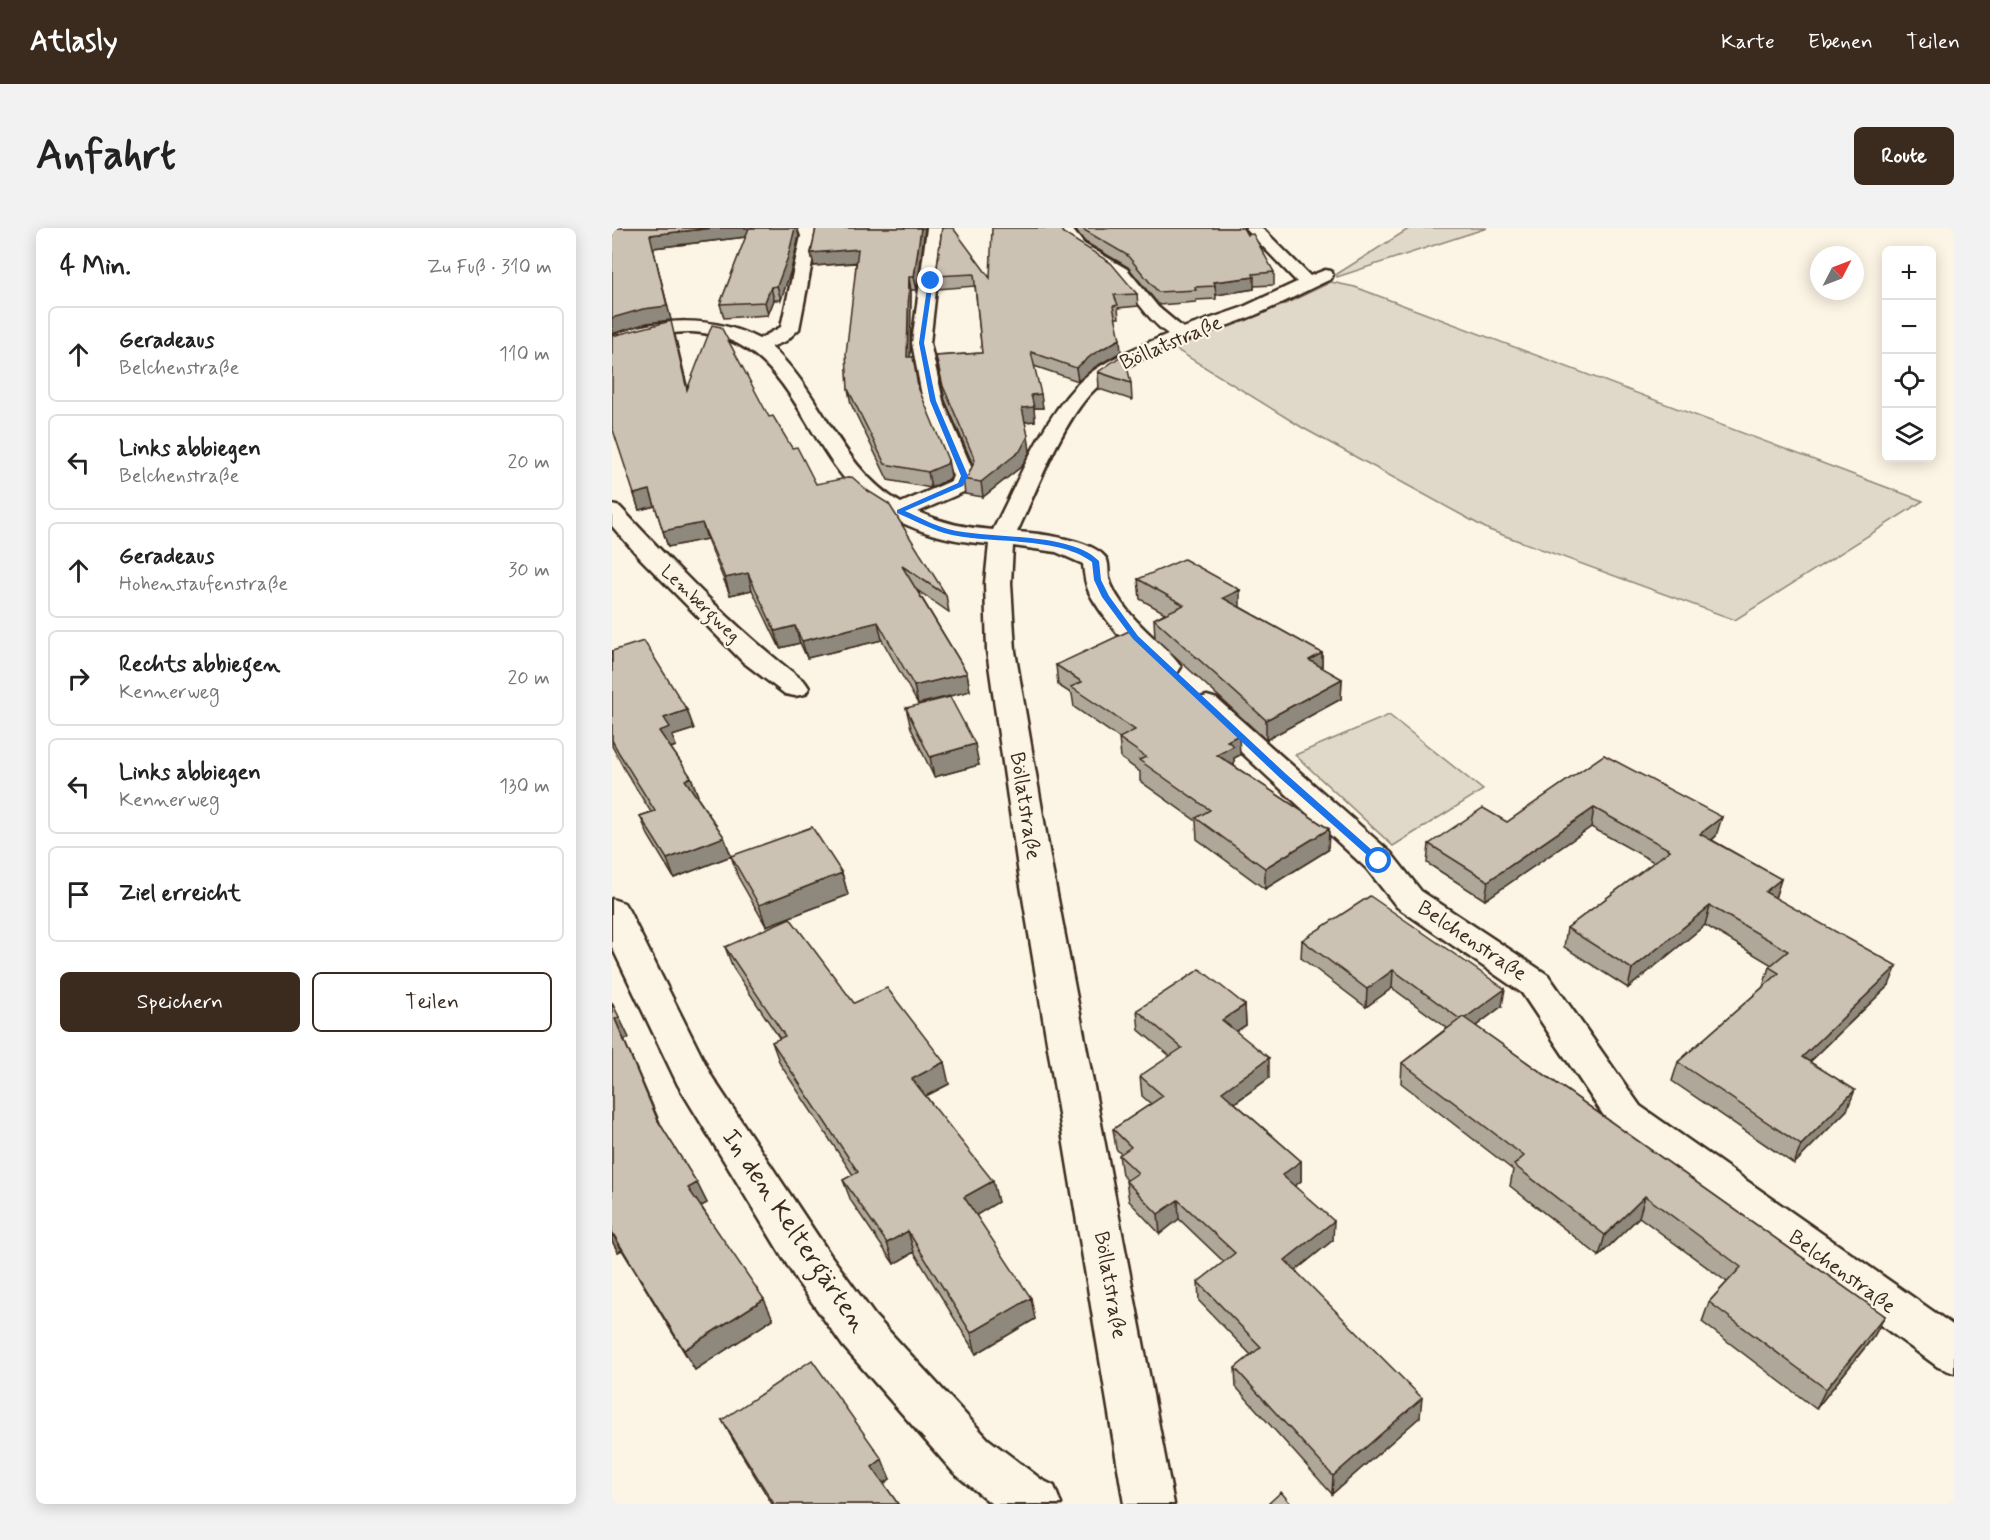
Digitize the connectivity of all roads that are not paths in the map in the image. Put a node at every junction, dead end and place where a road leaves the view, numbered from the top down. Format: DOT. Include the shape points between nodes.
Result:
graph roads {
  1 [pos="806,228"];
  2 [pos="935,228"];
  3 [pos="1063,228"];
  4 [pos="1253,228"];
  5 [pos="1181,335"];
  6 [pos="612,343"];
  7 [pos="758,346"];
  8 [pos="612,512"];
  9 [pos="899,512"];
  10 [pos="1001,540"];
  11 [pos="795,688"];
  12 [pos="612,911"];
  13 [pos="1954,1352"];
  14 [pos="1036,1504"];
  15 [pos="1149,1504"];
  1 -- 7 [label="street" via="809,236 790,329"];
  2 -- 9 [label="street" via="921,343 933,401 964,476 960,484"];
  3 -- 5 [label="street" via="1065,236 1076,245 1128,278 1163,323"];
  4 -- 5 [label="street, Böllatstraße" via="1317,279 1247,312"];
  5 -- 10 [label="street, Böllatstraße" via="1109,370 1083,390 1058,425"];
  6 -- 7 [label="street, Belchenstraße" via="657,328 691,326 730,332"];
  7 -- 9 [label="street, Belchenstraße" via="779,366 836,453 883,503"];
  8 -- 11 [label="street, Lembergweg" via="753,656"];
  9 -- 10 [label="street, Belchenstraße" via="945,531"];
  10 -- 13 [label="street, Belchenstraße" via="1059,544 1082,551 1095,561 1097,580 1106,597 1136,638 1379,861 1409,899 1535,984 1626,1117"];
  10 -- 15 [label="street, Böllatstraße" via="1001,651 1035,868"];
  12 -- 14 [label="street, In den Keltergärten" via="697,1085 813,1267 859,1331 971,1456"];
}
